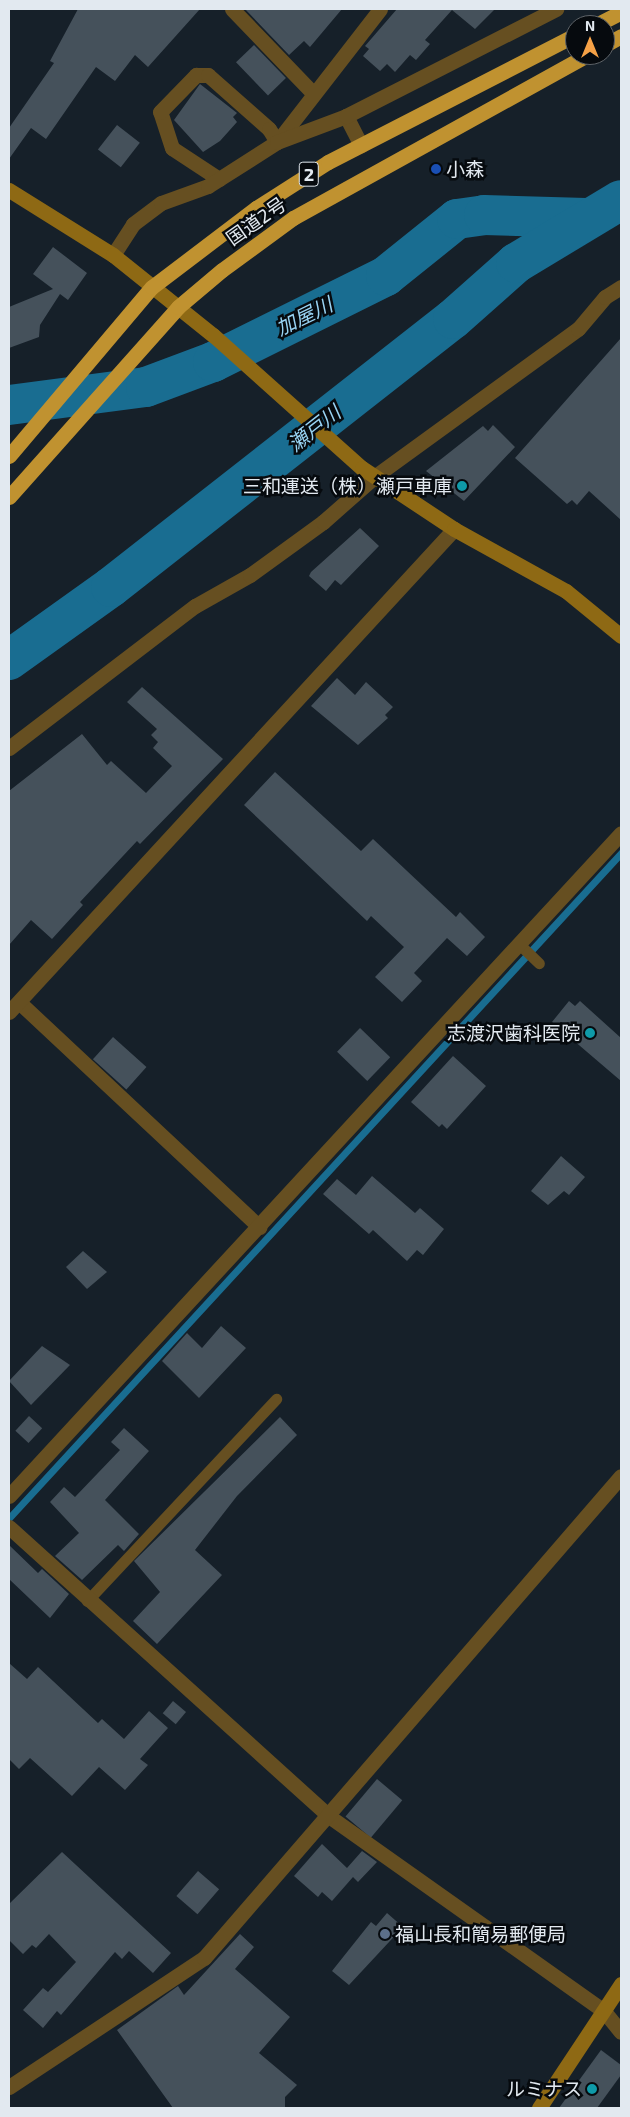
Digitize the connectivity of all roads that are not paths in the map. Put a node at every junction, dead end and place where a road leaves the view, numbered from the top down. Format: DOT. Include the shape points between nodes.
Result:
graph roads {
  1 [pos="232,9"];
  2 [pos="380,9"];
  3 [pos="556,9"];
  4 [pos="565,40"];
  5 [pos="569,65"];
  6 [pos="312,92"];
  7 [pos="346,116"];
  8 [pos="277,142"];
  9 [pos="361,145"];
  10 [pos="219,179"];
  11 [pos="9,190"];
  12 [pos="113,255"];
  13 [pos="152,286"];
  14 [pos="621,288"];
  15 [pos="178,307"];
  16 [pos="12,448"];
  17 [pos="368,472"];
  18 [pos="9,498"];
  19 [pos="454,529"];
  20 [pos="621,636"];
  21 [pos="9,748"];
  22 [pos="621,833"];
  23 [pos="521,946"];
  24 [pos="539,963"];
  25 [pos="14,1007"];
  26 [pos="259,1227"];
  27 [pos="276,1399"];
  28 [pos="621,1476"];
  29 [pos="9,1496"];
  30 [pos="9,1527"];
  31 [pos="88,1601"];
  32 [pos="330,1817"];
  33 [pos="621,1984"];
  34 [pos="603,2010"];
  35 [pos="621,2032"];
  36 [pos="9,2087"];
  37 [pos="540,2108"];
  1 -- 6 [label="street"];
  2 -- 6 [label="street"];
  3 -- 7 [label="street"];
  4 -- 9 [label="highway, 国道2号 / 2"];
  5 -- 15 [label="highway, 国道2号 / 2" via="293,218"];
  6 -- 8 [label="street"];
  7 -- 8 [label="street"];
  7 -- 9 [label="street"];
  8 -- 10 [label="street"];
  8 -- 10 [label="street" via="269,129 208,75 196,74 160,112 172,148"];
  9 -- 13 [label="highway, 国道2号 / 2" via="256,208"];
  10 -- 12 [label="street" via="161,204 132,224"];
  11 -- 12 [label="street"];
  12 -- 13 [label="street"];
  13 -- 15 [label="street"];
  13 -- 16 [label="highway, 国道2号 / 2" via="36,426"];
  14 -- 17 [label="street" via="605,297 578,329"];
  15 -- 17 [label="street"];
  15 -- 18 [label="highway, 国道2号 / 2"];
  17 -- 19 [label="street"];
  17 -- 21 [label="street" via="322,522 250,575 196,606"];
  19 -- 20 [label="street" via="566,591"];
  19 -- 25 [label="street"];
  22 -- 23 [label="street"];
  23 -- 24 [label="lane"];
  23 -- 26 [label="street"];
  25 -- 26 [label="street"];
  26 -- 29 [label="street"];
  27 -- 31 [label="lane"];
  28 -- 32 [label="street"];
  30 -- 31 [label="street"];
  31 -- 32 [label="street"];
  32 -- 34 [label="street"];
  32 -- 36 [label="street" via="204,1958"];
  33 -- 34 [label="street"];
  34 -- 35 [label="street"];
  34 -- 37 [label="street"];
}
